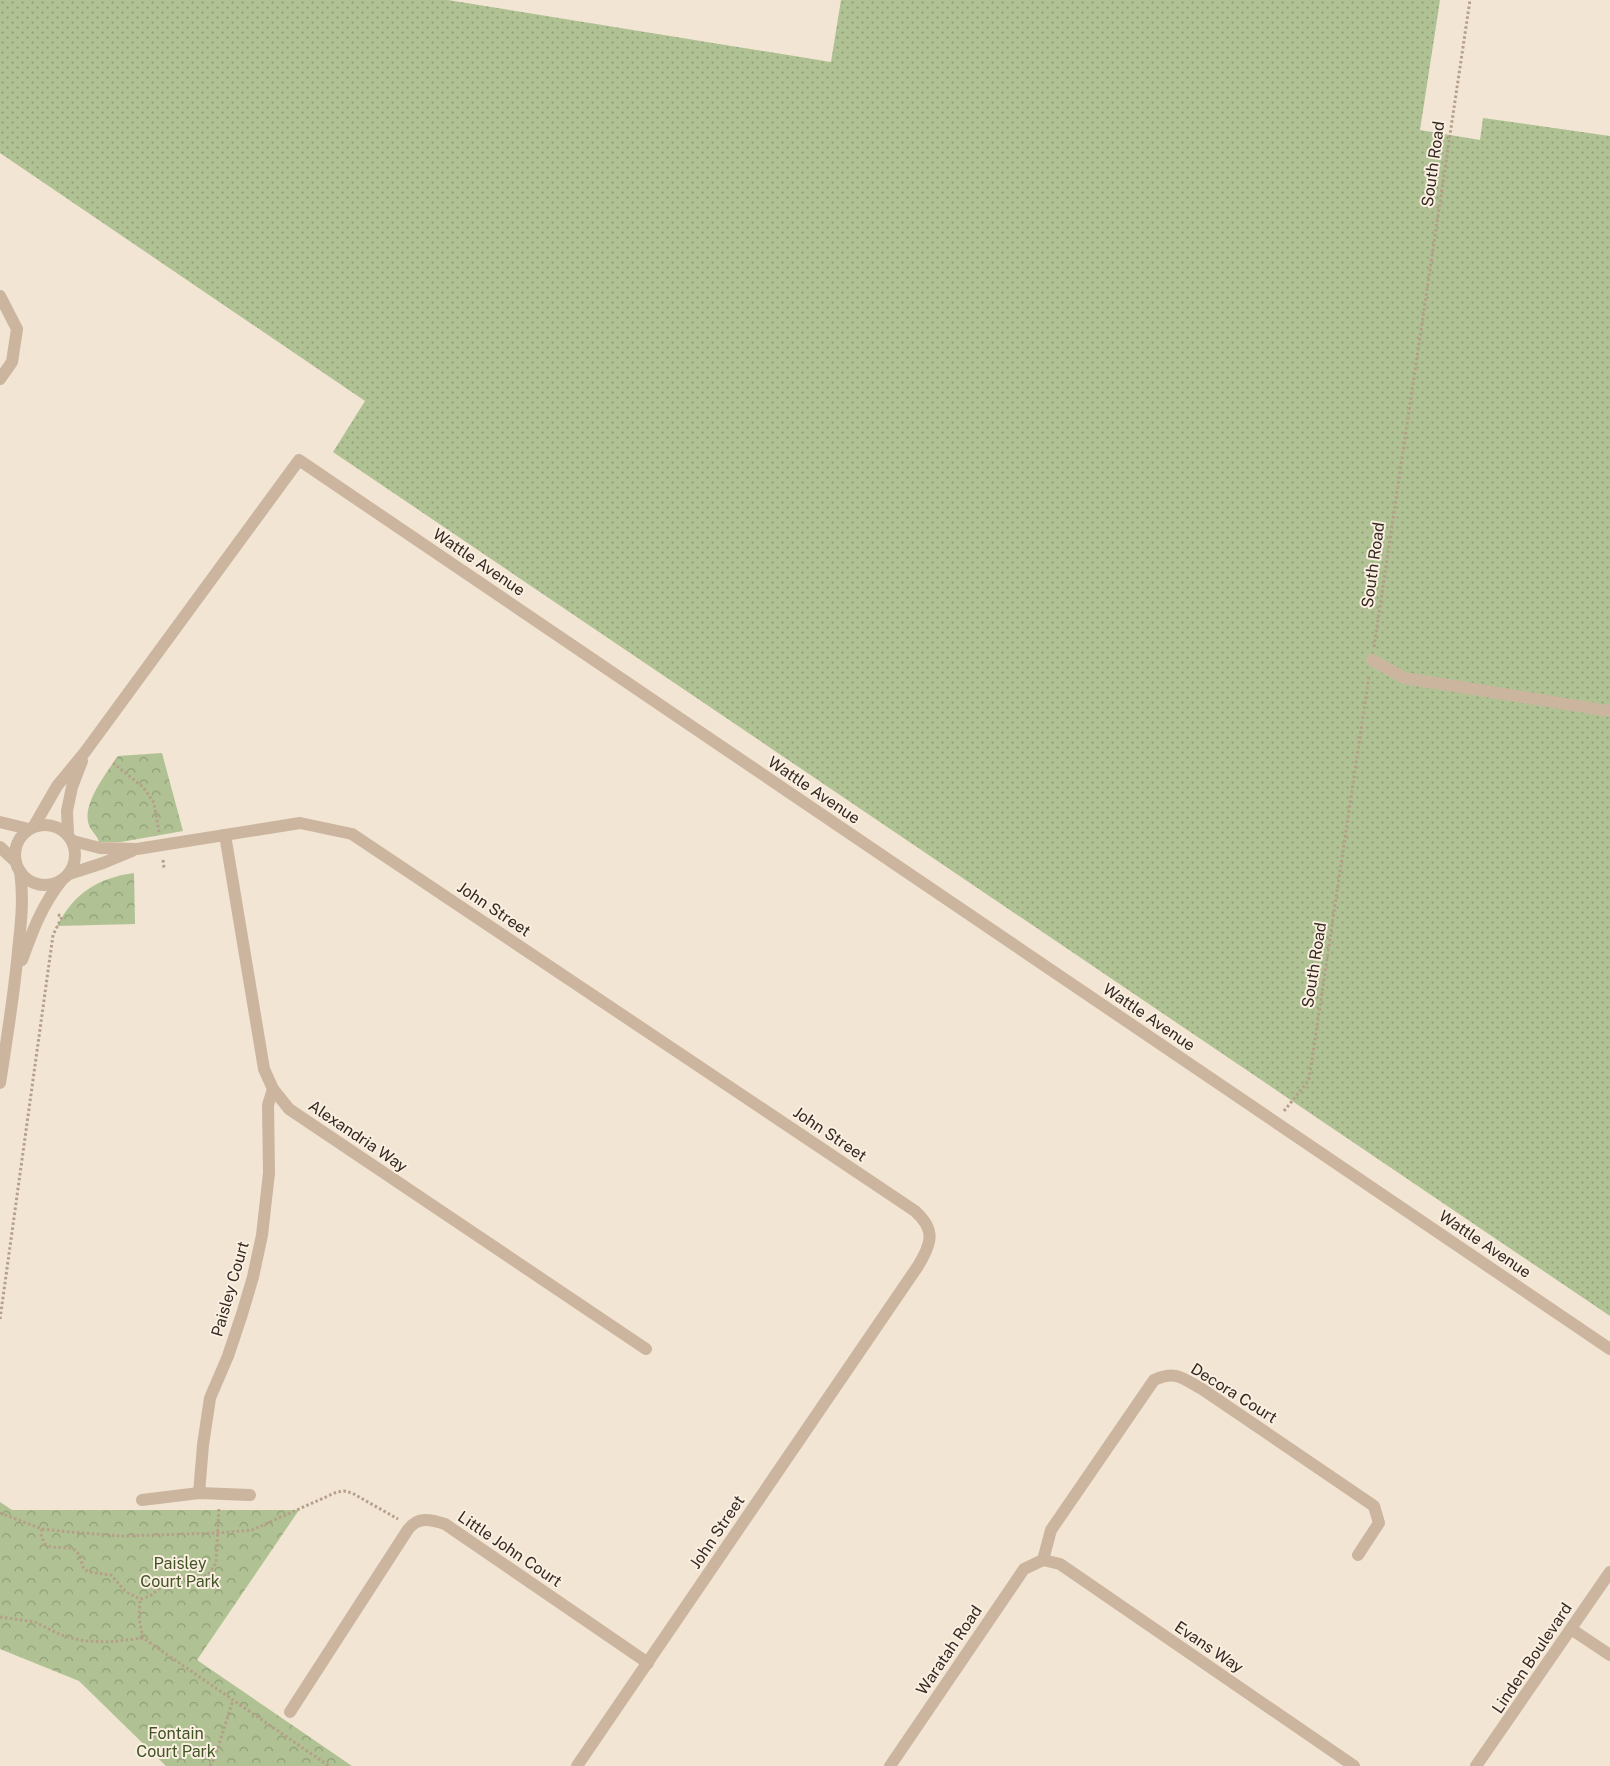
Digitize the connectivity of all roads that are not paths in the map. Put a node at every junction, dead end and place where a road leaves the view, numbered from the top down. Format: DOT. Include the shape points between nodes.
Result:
graph roads {
  1 [pos="0,296"];
  2 [pos="0,379"];
  3 [pos="1372,660"];
  4 [pos="1610,710"];
  5 [pos="85,752"];
  6 [pos="0,822"];
  7 [pos="32,828"];
  8 [pos="225,835"];
  9 [pos="70,838"];
  10 [pos="0,847"];
  11 [pos="137,850"];
  12 [pos="18,866"];
  13 [pos="66,877"];
  14 [pos="16,976"];
  15 [pos="4,1028"];
  16 [pos="0,1084"];
  17 [pos="273,1089"];
  18 [pos="646,1349"];
  19 [pos="1610,1349"];
  20 [pos="199,1493"];
  21 [pos="250,1495"];
  22 [pos="142,1500"];
  23 [pos="1358,1555"];
  24 [pos="1043,1560"];
  25 [pos="1610,1572"];
  26 [pos="1571,1629"];
  27 [pos="1610,1655"];
  28 [pos="648,1663"];
  29 [pos="290,1712"];
  30 [pos="1478,1765"];
  31 [pos="577,1766"];
  32 [pos="890,1766"];
  33 [pos="1354,1766"];
  1 -- 2 [label="street" via="17,329 12,362"];
  3 -- 4 [label="street" via="1404,678"];
  5 -- 7 [label="street, Wattle Avenue" via="57,786"];
  5 -- 9 [label="street, Wattle Avenue" via="67,811"];
  5 -- 19 [label="street, Wattle Avenue" via="299,460"];
  6 -- 7 [label="street"];
  7 -- 9 [label="street" via="52,825 61,828"];
  7 -- 12 [label="street" via="17,843"];
  8 -- 11 [label="street, John Street"];
  8 -- 17 [label="street, Alexandria Way" via="264,1069"];
  8 -- 28 [label="street, John Street" via="300,823 352,834 926,1220 931,1234 928,1250 918,1266"];
  9 -- 11 [label="street, John Street" via="100,848"];
  9 -- 13 [label="street" via="76,849 76,858"];
  10 -- 12 [label="street"];
  11 -- 13 [label="street, John Street"];
  12 -- 13 [label="street" via="26,878 35,883 54,884"];
  12 -- 14 [label="street" via="22,910"];
  13 -- 14 [label="street" via="43,908"];
  14 -- 15 [label="street"];
  15 -- 16 [label="street"];
  17 -- 18 [label="street, Alexandria Way" via="289,1109 304,1120"];
  17 -- 20 [label="street, Paisley Court" via="268,1105 269,1173 262,1235 242,1314 210,1398"];
  20 -- 21 [label="street"];
  20 -- 22 [label="street"];
  23 -- 24 [label="street, Decora Court" via="1378,1523 1374,1506 1202,1389 1167,1374 1154,1380 1051,1530"];
  24 -- 32 [label="street, Waratah Road" via="1024,1569"];
  24 -- 33 [label="street, Evans Way" via="1060,1564"];
  25 -- 26 [label="street, Linden Boulevard"];
  26 -- 27 [label="street"];
  26 -- 30 [label="street, Linden Boulevard"];
  28 -- 29 [label="street, Little John Court" via="445,1524 422,1519 411,1526"];
  28 -- 31 [label="street, John Street"];
}
